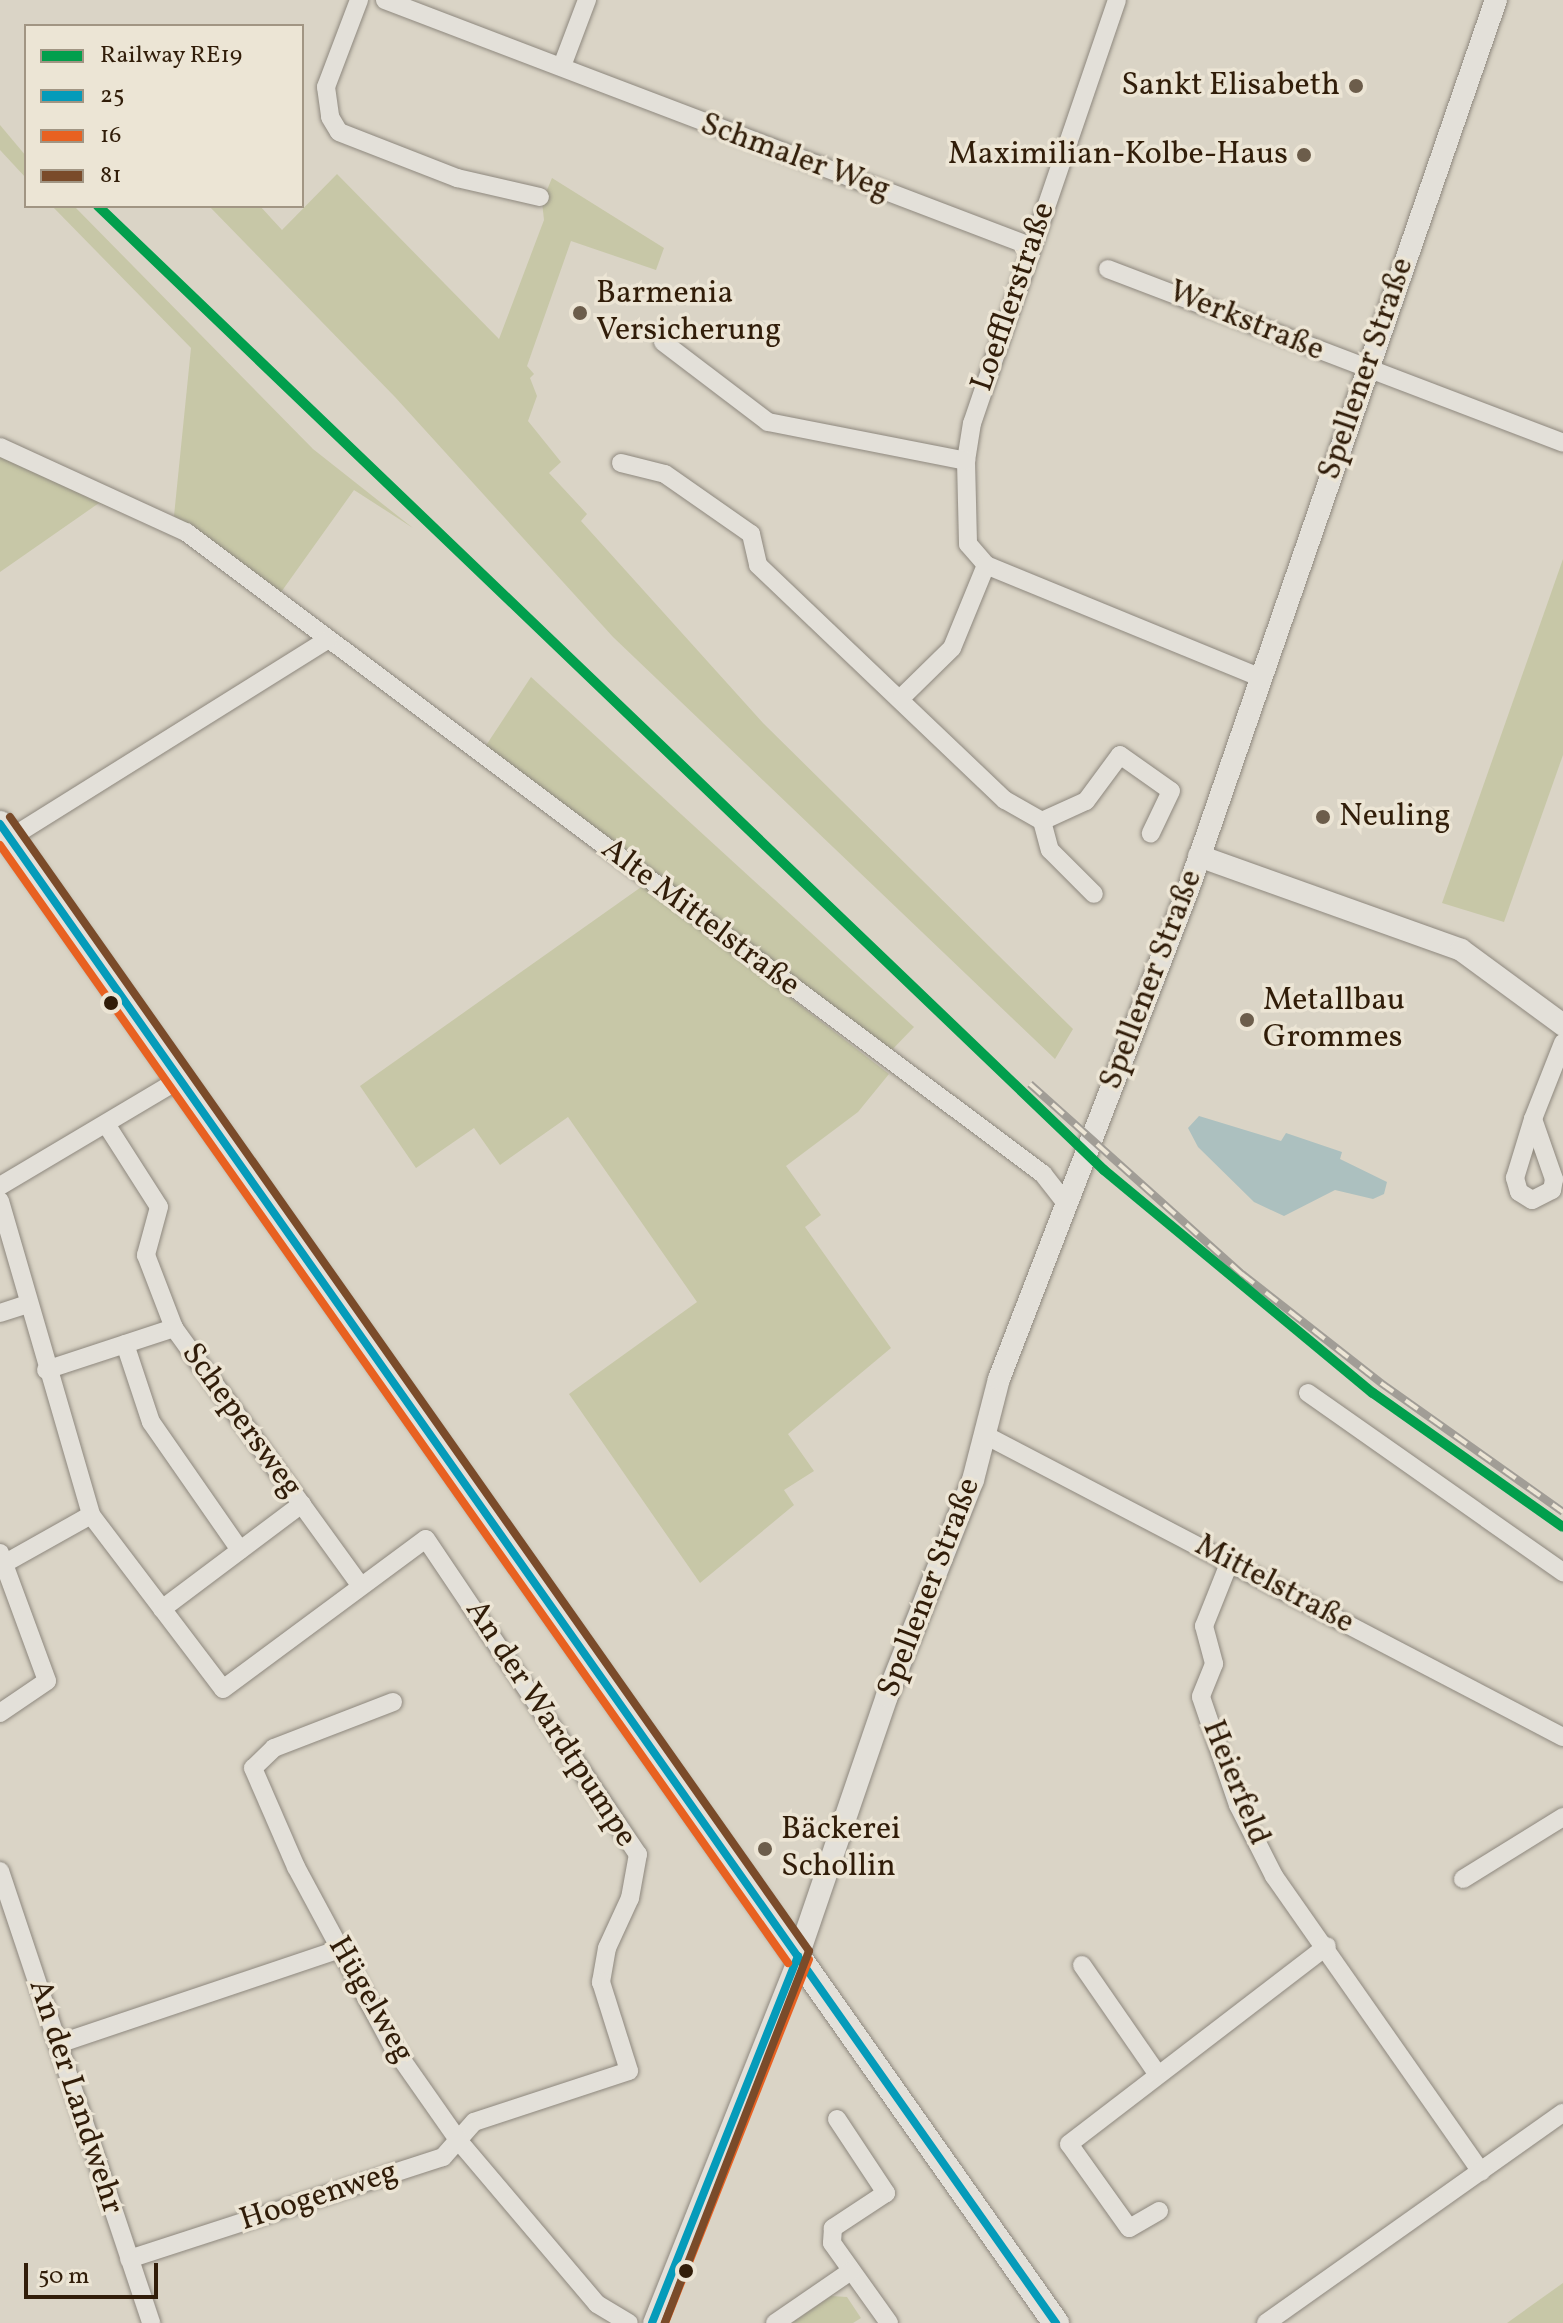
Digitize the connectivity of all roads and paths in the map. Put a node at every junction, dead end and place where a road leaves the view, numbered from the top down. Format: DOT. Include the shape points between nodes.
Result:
graph roads {
  1 [pos="359,0"];
  2 [pos="385,0"];
  3 [pos="587,0"];
  4 [pos="1117,0"];
  5 [pos="1496,0"];
  6 [pos="562,66"];
  7 [pos="540,197"];
  8 [pos="1030,246"];
  9 [pos="1108,269"];
  10 [pos="663,342"];
  11 [pos="1365,371"];
  12 [pos="1563,443"];
  13 [pos="0,447"];
  14 [pos="966,461"];
  15 [pos="621,463"];
  16 [pos="986,565"];
  17 [pos="328,639"];
  18 [pos="1262,678"];
  19 [pos="902,697"];
  20 [pos="1042,821"];
  21 [pos="5,831"];
  22 [pos="1151,833"];
  23 [pos="1199,856"];
  24 [pos="1094,894"];
  25 [pos="1563,1025"];
  26 [pos="1563,1043"];
  27 [pos="177,1081"];
  28 [pos="1533,1119"];
  29 [pos="106,1124"];
  30 [pos="0,1186"];
  31 [pos="0,1201"];
  32 [pos="1066,1203"];
  33 [pos="27,1304"];
  34 [pos="0,1313"];
  35 [pos="174,1328"];
  36 [pos="125,1344"];
  37 [pos="46,1370"];
  38 [pos="1308,1393"];
  39 [pos="985,1435"];
  40 [pos="302,1504"];
  41 [pos="91,1515"];
  42 [pos="240,1550"];
  43 [pos="1,1561"];
  44 [pos="1230,1561"];
  45 [pos="1563,1572"];
  46 [pos="359,1584"];
  47 [pos="162,1609"];
  48 [pos="393,1702"];
  49 [pos="0,1713"];
  50 [pos="1563,1737"];
  51 [pos="1563,1817"];
  52 [pos="0,1871"];
  53 [pos="1463,1879"];
  54 [pos="1327,1946"];
  55 [pos="340,1949"];
  56 [pos="798,1956"];
  57 [pos="1082,1965"];
  58 [pos="58,2044"];
  59 [pos="1156,2072"];
  60 [pos="1563,2113"];
  61 [pos="837,2119"];
  62 [pos="458,2140"];
  63 [pos="1481,2172"];
  64 [pos="1159,2211"];
  65 [pos="129,2259"];
  66 [pos="851,2271"];
  67 [pos="151,2323"];
  68 [pos="629,2323"];
  69 [pos="652,2323"];
  70 [pos="775,2323"];
  71 [pos="889,2323"];
  72 [pos="1056,2323"];
  73 [pos="1266,2323"];
  1 -- 7 [label="street" via="326,87 330,117 339,132 457,178"];
  2 -- 6 [label="street, Schmaler Weg"];
  3 -- 6 [label="street"];
  4 -- 8 [label="street, Loefflerstraße"];
  5 -- 11 [label="street, Spellener Straße"];
  6 -- 8 [label="street, Schmaler Weg"];
  8 -- 14 [label="street, Loefflerstraße" via="972,423"];
  9 -- 11 [label="street, Werkstraße"];
  10 -- 14 [label="street" via="768,422"];
  11 -- 12 [label="street, Werkstraße"];
  11 -- 18 [label="street, Spellener Straße"];
  13 -- 17 [label="street, Alte Mittelstraße" via="186,532"];
  14 -- 16 [label="street, Loefflerstraße" via="968,544"];
  15 -- 19 [label="street" via="665,474 751,534 758,565"];
  16 -- 18 [label="street"];
  16 -- 19 [label="street" via="952,648"];
  17 -- 21 [label="street"];
  17 -- 32 [label="street, Alte Mittelstraße" via="1043,1174"];
  18 -- 23 [label="street, Spellener Straße"];
  19 -- 20 [label="street" via="1005,800"];
  20 -- 22 [label="street" via="1086,801 1120,755 1171,791"];
  20 -- 24 [label="street" via="1050,850"];
  21 -- 27 [label="main road"];
  23 -- 25 [label="street" via="1461,950"];
  23 -- 32 [label="street, Spellener Straße"];
  26 -- 28 [label="street"];
  27 -- 29 [label="street"];
  27 -- 56 [label="main road"];
  29 -- 30 [label="street"];
  29 -- 35 [label="street" via="159,1207 146,1255"];
  31 -- 33 [label="street"];
  32 -- 39 [label="street, Spellener Straße" via="999,1379"];
  33 -- 34 [label="street"];
  33 -- 37 [label="street"];
  35 -- 36 [label="street, Schepersweg"];
  35 -- 40 [label="street, Schepersweg"];
  36 -- 37 [label="street, Schepersweg"];
  36 -- 42 [label="street" via="151,1422"];
  37 -- 41 [label="street"];
  38 -- 45 [label="street"];
  39 -- 44 [label="street, Mittelstraße"];
  39 -- 56 [label="street, Spellener Straße"];
  40 -- 42 [label="street"];
  40 -- 46 [label="street, Schepersweg"];
  41 -- 43 [label="street"];
  41 -- 47 [label="street"];
  42 -- 47 [label="street"];
  43 -- 49 [label="street" via="47,1681"];
  44 -- 50 [label="street, Mittelstraße"];
  44 -- 54 [label="street, Heierfeld" via="1204,1626 1214,1664 1201,1697 1238,1805 1274,1876"];
  46 -- 47 [label="street, An der Wardtpumpe" via="223,1689"];
  46 -- 62 [label="street, An der Wardtpumpe" via="426,1539 638,1854 630,1898 607,1948 601,1982 629,2071 474,2122"];
  48 -- 55 [label="street, Hügelweg" via="274,1748 253,1768 296,1867"];
  51 -- 53 [label="street"];
  52 -- 58 [label="street, An der Landwehr"];
  54 -- 59 [label="street"];
  54 -- 63 [label="street, Heierfeld"];
  55 -- 58 [label="street"];
  55 -- 62 [label="street, Hügelweg" via="393,2047"];
  56 -- 69 [label="street"];
  56 -- 72 [label="main road"];
  57 -- 59 [label="street"];
  58 -- 65 [label="street, An der Landwehr"];
  59 -- 64 [label="street" via="1069,2144 1129,2228"];
  60 -- 63 [label="street"];
  61 -- 66 [label="street" via="886,2193 833,2228 832,2243"];
  62 -- 65 [label="street, Hoogenweg" via="443,2157"];
  62 -- 68 [label="street, Hügelweg" via="597,2304"];
  63 -- 73 [label="street"];
  65 -- 67 [label="street, An der Landwehr"];
  66 -- 70 [label="street"];
  66 -- 71 [label="street"];
}
